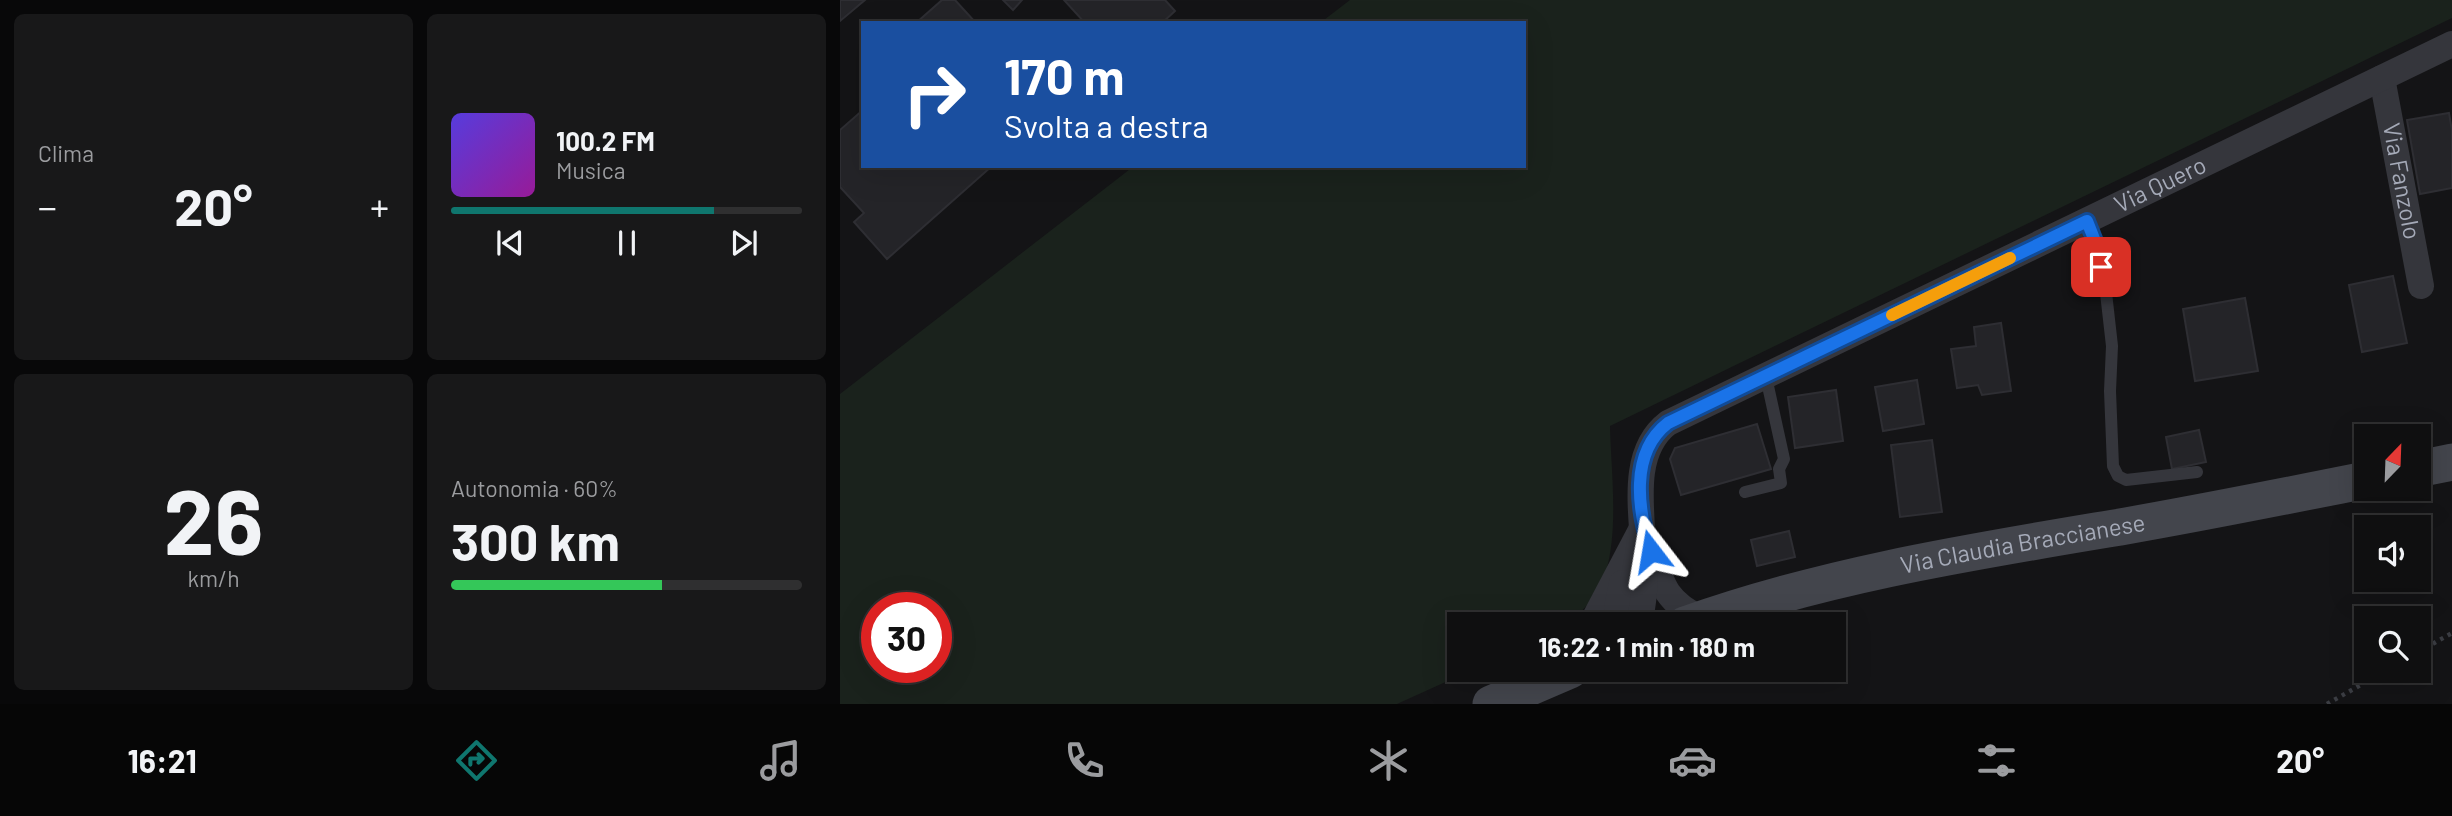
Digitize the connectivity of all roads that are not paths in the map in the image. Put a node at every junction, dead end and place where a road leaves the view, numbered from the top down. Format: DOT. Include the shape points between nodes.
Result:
graph roads {
  1 [pos="2452,44"];
  2 [pos="2382,78"];
  3 [pos="2087,221"];
  4 [pos="2421,286"];
  5 [pos="1766,377"];
  6 [pos="2452,462"];
  7 [pos="2431,466"];
  8 [pos="2197,472"];
  9 [pos="2354,482"];
  10 [pos="1745,492"];
  11 [pos="1643,525"];
  12 [pos="1598,612"];
  13 [pos="1618,612"];
  14 [pos="1640,612"];
  15 [pos="1685,612"];
  16 [pos="1728,612"];
  17 [pos="1540,682"];
  18 [pos="1491,704"];
  1 -- 2 [label="street, Via Quero"];
  2 -- 3 [label="street, Via Quero"];
  2 -- 4 [label="street, Via Fanzolo"];
  3 -- 5 [label="street, Via Quero"];
  3 -- 8 [label="lane" via="2098,249 2112,346 2113,466 2126,480"];
  5 -- 10 [label="lane" via="1784,459 1779,469 1781,483"];
  5 -- 11 [label="street, Via Quero" via="1676,418 1653,436 1641,475"];
  6 -- 7 [label="main road"];
  9 -- 16 [label="main road, Via Claudia Braccianese" via="1906,564"];
  11 -- 12 [label="street, Via Quero"];
  11 -- 13 [label="street, Via Quero" via="1620,590"];
  11 -- 14 [label="street, Via Quero"];
  11 -- 15 [label="street, Via Quero" via="1659,578 1669,597"];
  17 -- 18 [label="main road"];
}
